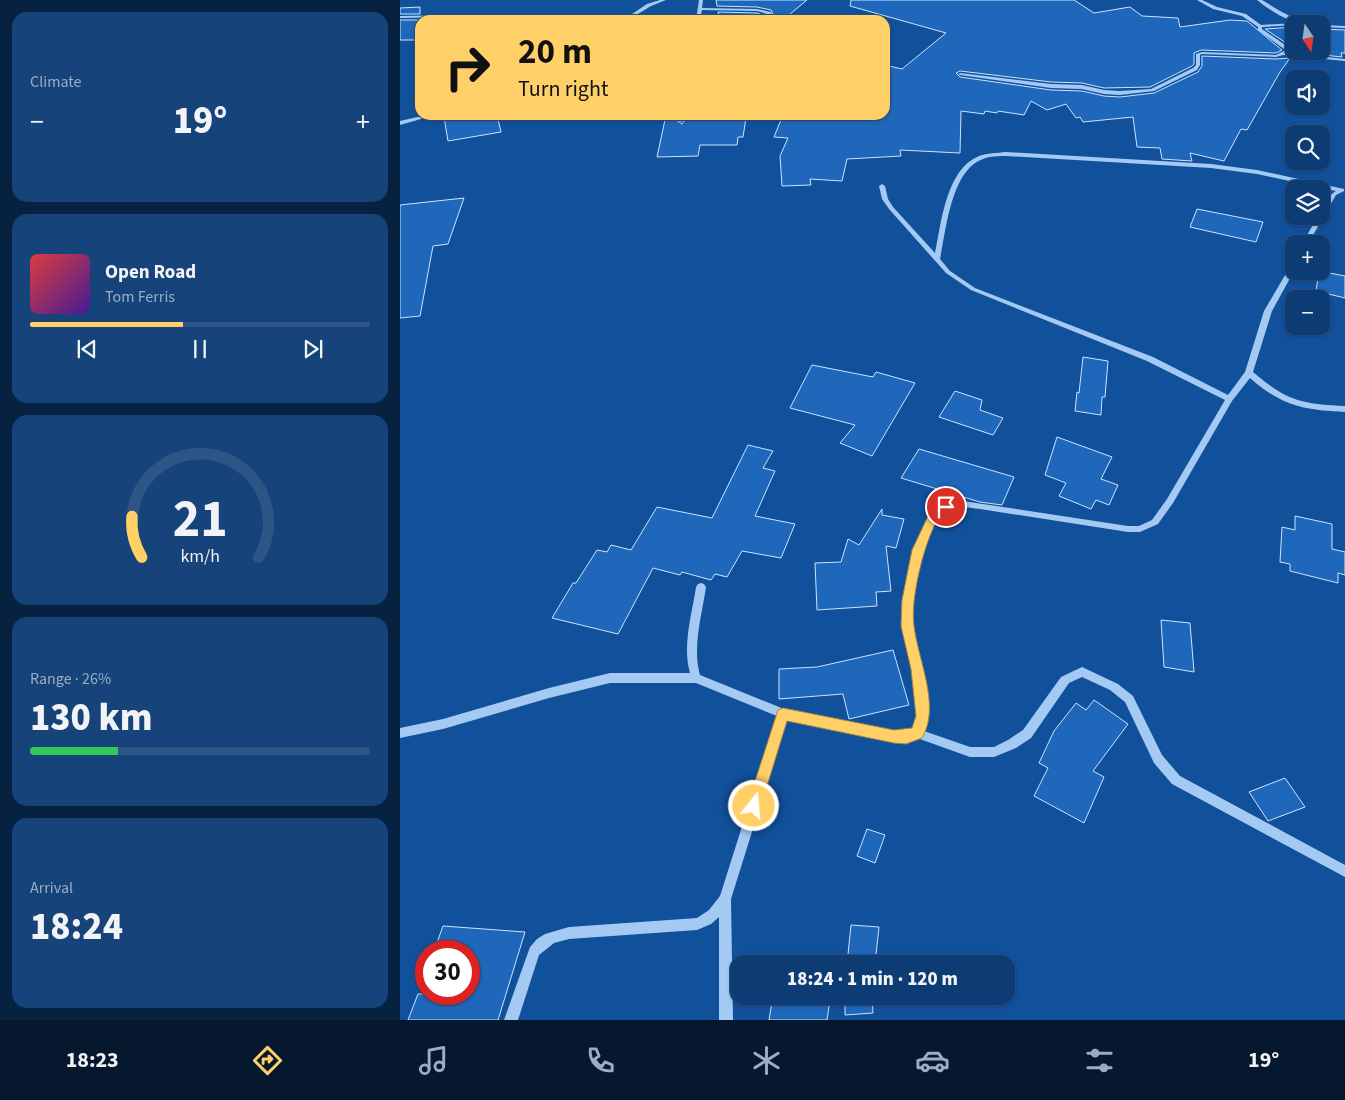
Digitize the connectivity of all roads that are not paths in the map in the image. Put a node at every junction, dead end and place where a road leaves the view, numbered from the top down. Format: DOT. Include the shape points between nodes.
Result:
graph roads {
  1 [pos="664,0"];
  2 [pos="701,0"];
  3 [pos="1199,0"];
  4 [pos="1259,0"];
  5 [pos="701,9"];
  6 [pos="633,15"];
  7 [pos="699,15"];
  8 [pos="770,15"];
  9 [pos="1285,15"];
  10 [pos="400,17"];
  11 [pos="415,17"];
  12 [pos="1285,25"];
  13 [pos="1260,26"];
  14 [pos="1330,26"];
  15 [pos="1345,27"];
  16 [pos="1284,54"];
  17 [pos="1345,60"];
  18 [pos="960,74"];
  19 [pos="415,119"];
  20 [pos="400,123"];
  21 [pos="882,186"];
  22 [pos="1342,190"];
  23 [pos="1311,235"];
  24 [pos="937,260"];
  25 [pos="1285,280"];
  26 [pos="1249,373"];
  27 [pos="1229,399"];
  28 [pos="1345,409"];
  29 [pos="702,587"];
  30 [pos="696,678"];
  31 [pos="783,714"];
  32 [pos="400,733"];
  33 [pos="917,733"];
  34 [pos="1345,871"];
  35 [pos="725,898"];
  36 [pos="511,1020"];
  37 [pos="726,1020"];
  1 -- 6 [label="street"];
  2 -- 5 [label="street"];
  3 -- 13 [label="street" via="1244,16"];
  4 -- 9 [label="street"];
  5 -- 7 [label="street"];
  5 -- 8 [label="street" via="757,10"];
  10 -- 11 [label="street"];
  12 -- 13 [label="street"];
  13 -- 16 [label="street" via="1286,48"];
  14 -- 15 [label="street"];
  16 -- 17 [label="street"];
  16 -- 18 [label="street" via="1202,53 1198,54 1195,69 1162,87 1120,93"];
  19 -- 20 [label="street"];
  21 -- 24 [label="street" via="887,203"];
  22 -- 23 [label="street" via="1334,194"];
  22 -- 24 [label="street" via="1211,166 1006,154 980,158 966,166 957,179"];
  24 -- 27 [label="street" via="974,289 1150,359"];
  25 -- 26 [label="street" via="1268,311"];
  26 -- 27 [label="street"];
  26 -- 28 [label="street" via="1271,393 1300,405"];
  27 -- 33 [label="street" via="1170,501 1155,522 1140,529 957,504 934,515 918,550 908,600 907,626 918,669 923,716"];
  29 -- 30 [label="street" via="692,656"];
  30 -- 31 [label="street"];
  30 -- 32 [label="street" via="610,678"];
  31 -- 33 [label="street" via="894,737"];
  31 -- 35 [label="street"];
  33 -- 34 [label="street" via="970,752 994,752 1027,734 1065,680 1082,672 1114,687 1130,699 1158,759 1176,780"];
  35 -- 36 [label="street" via="709,920 697,924 569,933 541,942 534,951"];
  35 -- 37 [label="street"];
}
